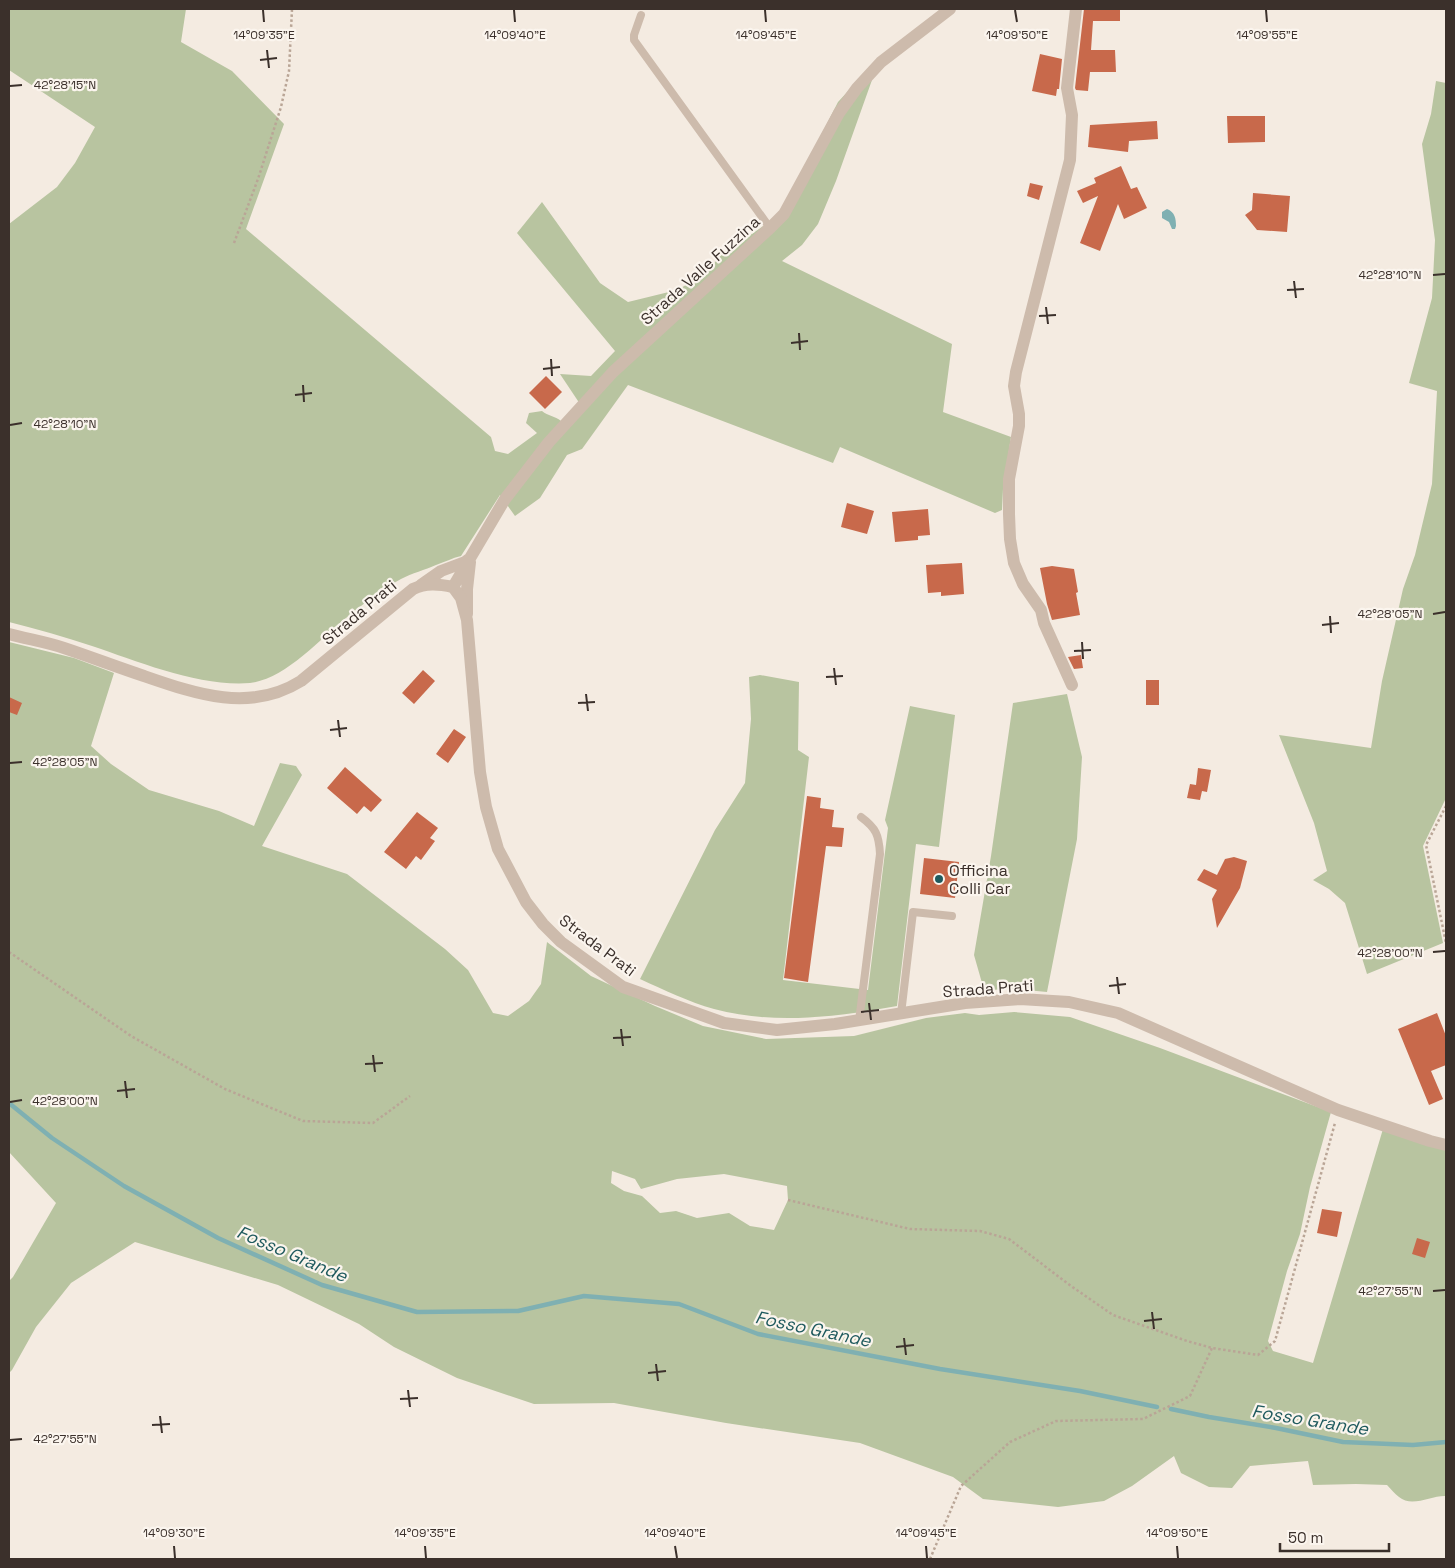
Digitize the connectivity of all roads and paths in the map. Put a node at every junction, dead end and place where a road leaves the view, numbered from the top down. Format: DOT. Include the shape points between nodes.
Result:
graph roads {
  1 [pos="292,9"];
  2 [pos="950,9"];
  3 [pos="1076,9"];
  4 [pos="641,15"];
  5 [pos="770,228"];
  6 [pos="234,243"];
  7 [pos="471,557"];
  8 [pos="421,585"];
  9 [pos="453,587"];
  10 [pos="467,620"];
  11 [pos="9,634"];
  12 [pos="1072,685"];
  13 [pos="1446,806"];
  14 [pos="861,817"];
  15 [pos="952,916"];
  16 [pos="1446,943"];
  17 [pos="9,952"];
  18 [pos="901,1014"];
  19 [pos="858,1021"];
  20 [pos="410,1096"];
  21 [pos="1338,1110"];
  22 [pos="1446,1145"];
  23 [pos="788,1200"];
  24 [pos="1212,1348"];
  25 [pos="930,1559"];
  1 -- 6 [label="path" via="289,71 281,107"];
  2 -- 5 [label="street, Strada Valle Fuzzina" via="881,62 856,88 784,214"];
  3 -- 12 [label="street" via="1067,88 1072,115 1070,160 1016,372 1014,386 1019,426 1009,479 1014,563 1023,584 1041,610"];
  4 -- 5 [label="lane" via="634,40"];
  5 -- 7 [label="street, Strada Valle Fuzzina" via="613,372 549,442 505,499"];
  7 -- 8 [label="street"];
  7 -- 9 [label="street, Strada Valle Fuzzina"];
  7 -- 10 [label="street, Strada Valle Fuzzina"];
  8 -- 9 [label="street, Strada Prati"];
  8 -- 11 [label="street, Strada Prati" via="401,597 301,682 254,698 212,697 187,692 62,647"];
  9 -- 10 [label="street, Strada Prati" via="461,598"];
  10 -- 19 [label="street, Strada Prati" via="486,807 498,848 512,877 543,924 561,942 623,987 724,1023 777,1030"];
  13 -- 16 [label="path" via="1426,845"];
  14 -- 19 [label="lane" via="872,825 879,840 880,854"];
  15 -- 18 [label="lane" via="913,912"];
  17 -- 20 [label="path" via="131,1036 224,1089 303,1121 373,1123"];
  18 -- 19 [label="street, Strada Prati"];
  18 -- 21 [label="street, Strada Prati" via="965,1003 1020,999 1069,1002 1118,1013"];
  21 -- 22 [label="street, Strada Prati"];
  21 -- 24 [label="path" via="1275,1341 1258,1355"];
  23 -- 24 [label="path" via="910,1229 980,1231 1009,1239 1113,1315"];
  24 -- 25 [label="path" via="1190,1396 1151,1415 1056,1421 1010,1442 961,1486"];
}
